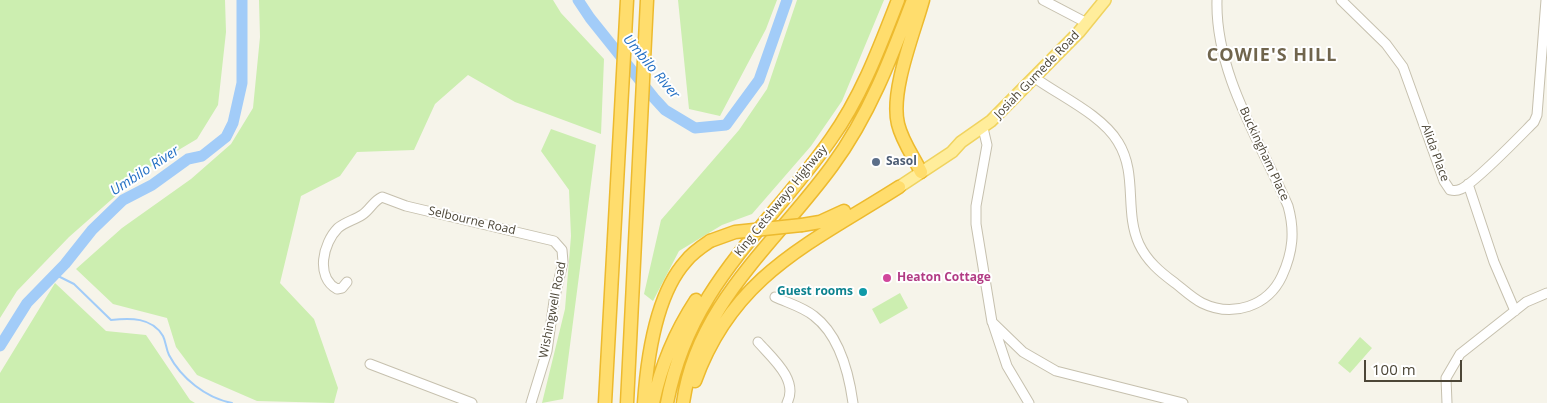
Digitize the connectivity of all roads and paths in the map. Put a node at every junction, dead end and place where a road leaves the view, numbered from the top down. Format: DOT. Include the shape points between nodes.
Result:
graph roads {
  1 [pos="627,0"];
  2 [pos="647,0"];
  3 [pos="898,0"];
  4 [pos="912,0"];
  5 [pos="923,0"];
  6 [pos="1042,0"];
  7 [pos="1105,0"];
  8 [pos="1217,0"];
  9 [pos="1340,0"];
  10 [pos="1546,0"];
  11 [pos="1087,23"];
  12 [pos="1035,78"];
  13 [pos="1543,110"];
  14 [pos="983,128"];
  15 [pos="814,162"];
  16 [pos="920,169"];
  17 [pos="897,184"];
  18 [pos="1468,184"];
  19 [pos="560,246"];
  20 [pos="347,282"];
  21 [pos="1547,293"];
  22 [pos="775,298"];
  23 [pos="1515,311"];
  24 [pos="992,322"];
  25 [pos="758,342"];
  26 [pos="370,364"];
  27 [pos="472,403"];
  28 [pos="531,403"];
  29 [pos="605,403"];
  30 [pos="627,403"];
  31 [pos="644,403"];
  32 [pos="653,403"];
  33 [pos="667,403"];
  34 [pos="683,403"];
  35 [pos="689,403"];
  36 [pos="787,403"];
  37 [pos="853,403"];
  38 [pos="1029,403"];
  39 [pos="1183,403"];
  40 [pos="1447,403"];
  1 -- 29 [label="highway"];
  2 -- 30 [label="highway"];
  3 -- 15 [label="highway, King Cetshwayo Highway" via="857,98"];
  4 -- 34 [label="highway, King Cetshwayo Highway" via="881,81 854,134 832,167 742,274 712,319 690,369"];
  5 -- 16 [label="highway" via="896,108 901,135"];
  6 -- 11 [label="street"];
  7 -- 11 [label="main road, Josiah Gumede Road"];
  8 -- 12 [label="street, Buckingham Place" via="1229,74 1288,206 1293,228 1290,257 1281,278 1264,299 1251,306 1237,310 1203,303 1152,264 1139,244 1132,222 1130,174 1118,140 1099,121"];
  9 -- 18 [label="street, Alida Place" via="1386,44 1403,67 1446,186 1453,191"];
  10 -- 13 [label="street, Alida Place"];
  11 -- 12 [label="main road, Josiah Gumede Road"];
  12 -- 14 [label="main road, Josiah Gumede Road"];
  13 -- 18 [label="street, Alida Place"];
  14 -- 16 [label="main road, Josiah Gumede Road" via="949,146"];
  14 -- 24 [label="street" via="986,145 976,224"];
  15 -- 32 [label="highway" via="735,246 703,288 675,335"];
  15 -- 33 [label="highway, King Cetshwayo Highway" via="705,300 682,346"];
  16 -- 17 [label="main road, Josiah Gumede Road"];
  17 -- 31 [label="highway, bridge" via="832,217 802,225 735,232 710,242 685,261 668,290 651,351"];
  17 -- 35 [label="highway" via="787,257 744,295 707,351"];
  18 -- 23 [label="street" via="1494,262"];
  19 -- 20 [label="street, Selbourne Road" via="549,240 382,198 338,229 327,244 324,262 327,280 337,289"];
  19 -- 28 [label="street, Wishingwell Road" via="564,258 554,301 549,345"];
  21 -- 23 [label="street" via="1533,297"];
  22 -- 37 [label="street" via="809,312 822,323 846,366"];
  23 -- 40 [label="street" via="1454,360 1446,378"];
  24 -- 38 [label="street" via="1007,366"];
  24 -- 39 [label="street" via="1023,352 1056,371"];
  25 -- 36 [label="street" via="789,383"];
  26 -- 27 [label="street"];
}
